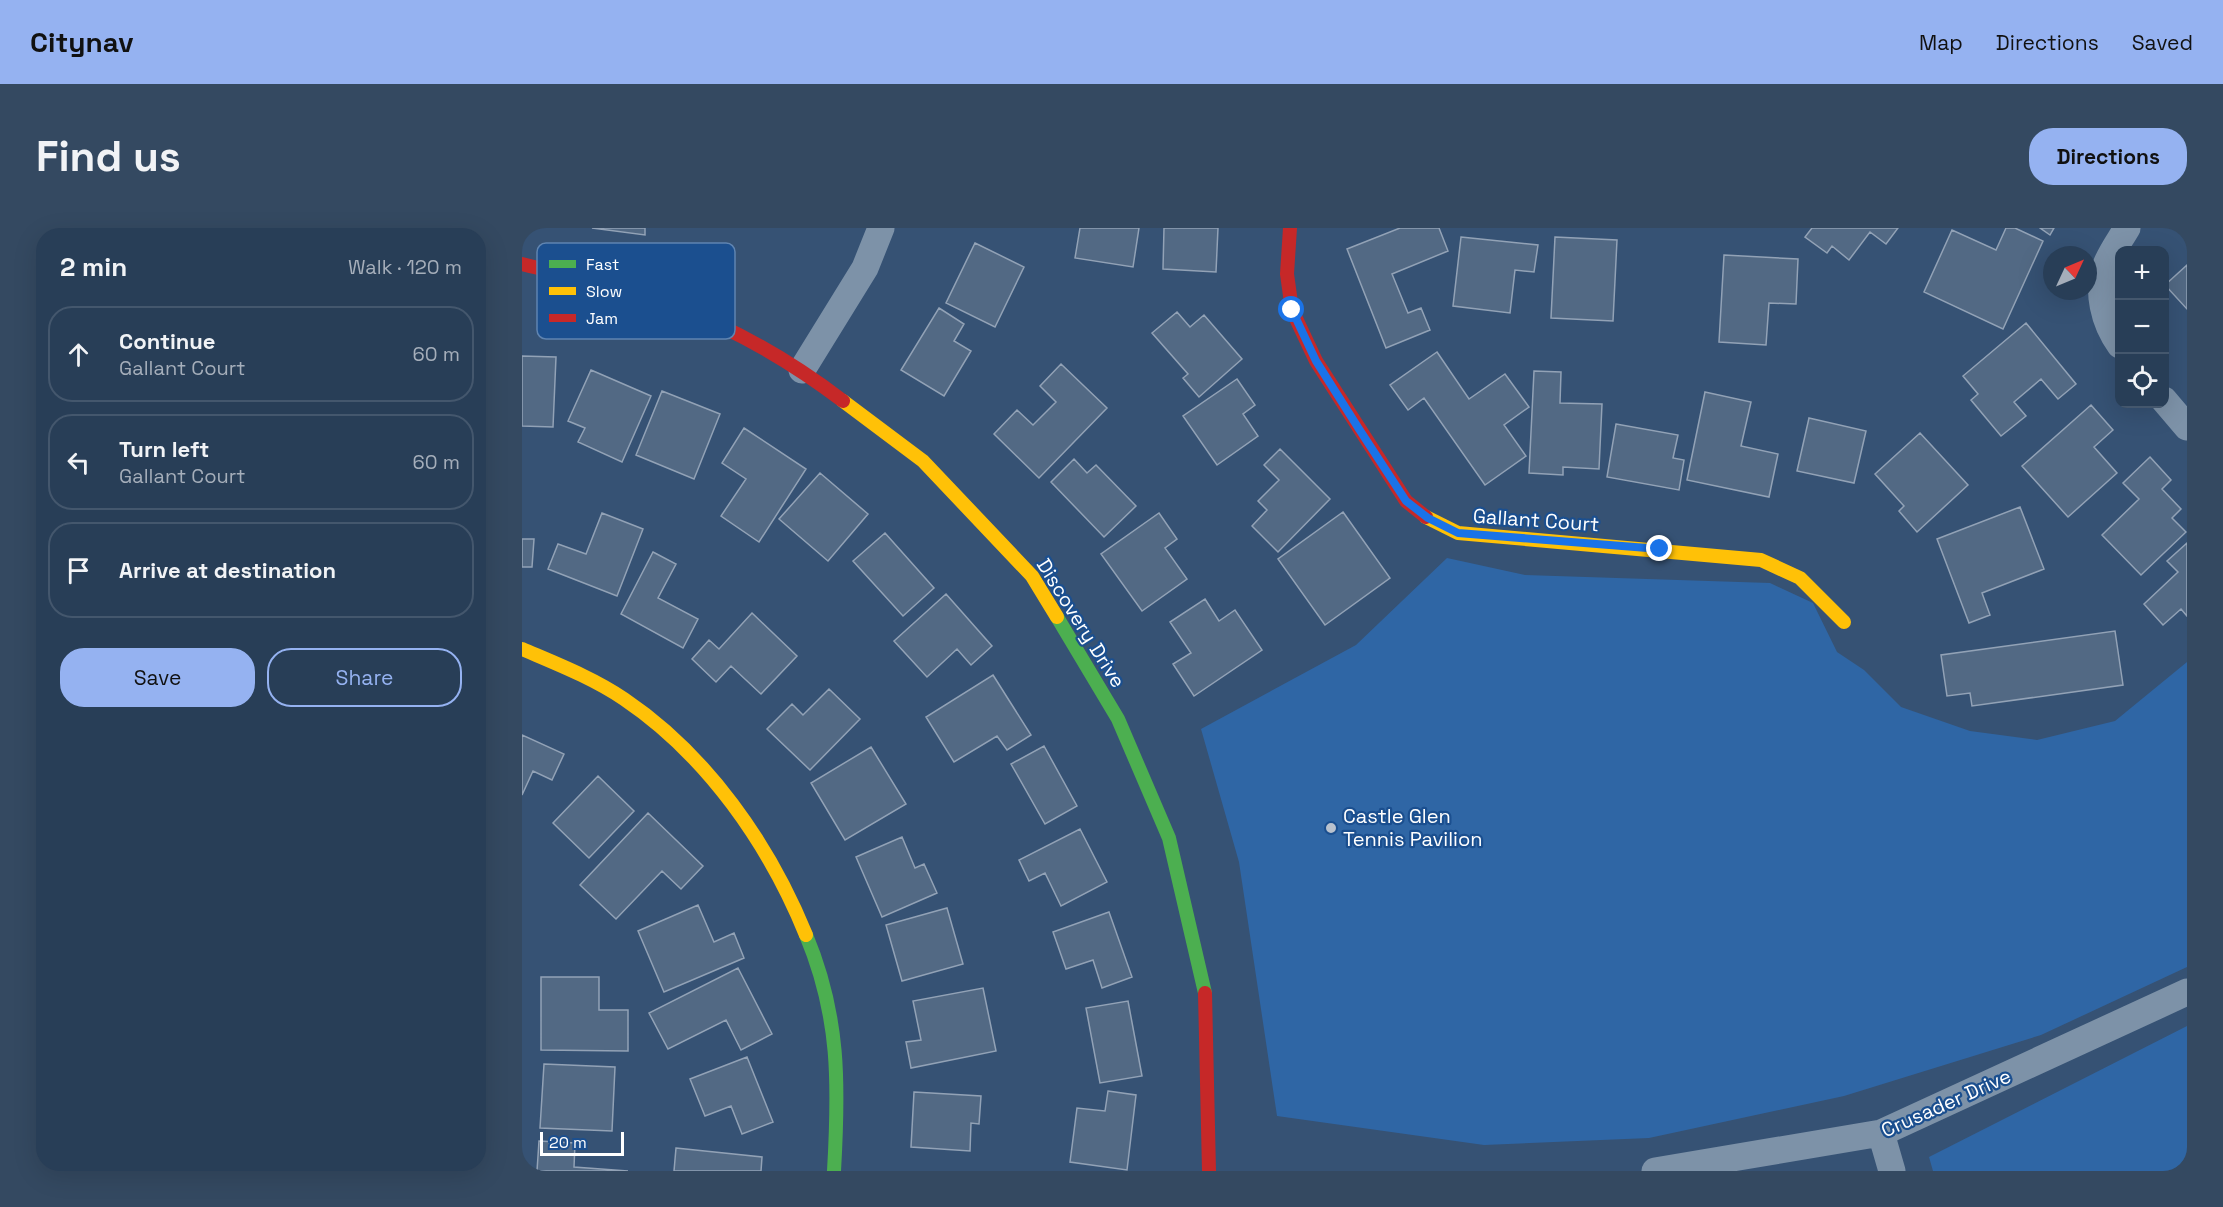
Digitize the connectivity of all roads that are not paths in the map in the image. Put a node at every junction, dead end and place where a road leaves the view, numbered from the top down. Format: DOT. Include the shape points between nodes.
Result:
graph roads {
  1 [pos="881,228"];
  2 [pos="1290,228"];
  3 [pos="2127,228"];
  4 [pos="522,264"];
  5 [pos="537,268"];
  6 [pos="735,333"];
  7 [pos="2115,337"];
  8 [pos="802,370"];
  9 [pos="2169,406"];
  10 [pos="2187,427"];
  11 [pos="1844,622"];
  12 [pos="522,649"];
  13 [pos="2187,992"];
  14 [pos="1881,1133"];
  15 [pos="834,1171"];
  16 [pos="1209,1171"];
  17 [pos="1655,1171"];
  18 [pos="1892,1171"];
  1 -- 8 [label="street" via="865,268"];
  2 -- 11 [label="street, Gallant Court" via="1287,274 1292,310 1316,361 1406,501 1428,518 1458,533 1761,560 1784,566 1803,578"];
  3 -- 7 [label="street" via="2106,266 2102,297 2106,322"];
  4 -- 5 [label="street, Discovery Drive"];
  6 -- 8 [label="street, Discovery Drive"];
  8 -- 16 [label="street, Discovery Drive" via="923,461 1032,576 1118,718 1169,838 1205,987"];
  9 -- 10 [label="street"];
  12 -- 15 [label="street" via="570,670 634,706 699,765 757,837 799,914 826,987 836,1050"];
  13 -- 14 [label="street, Crusader Drive"];
  14 -- 17 [label="street, Crusader Drive"];
  14 -- 18 [label="street"];
}
